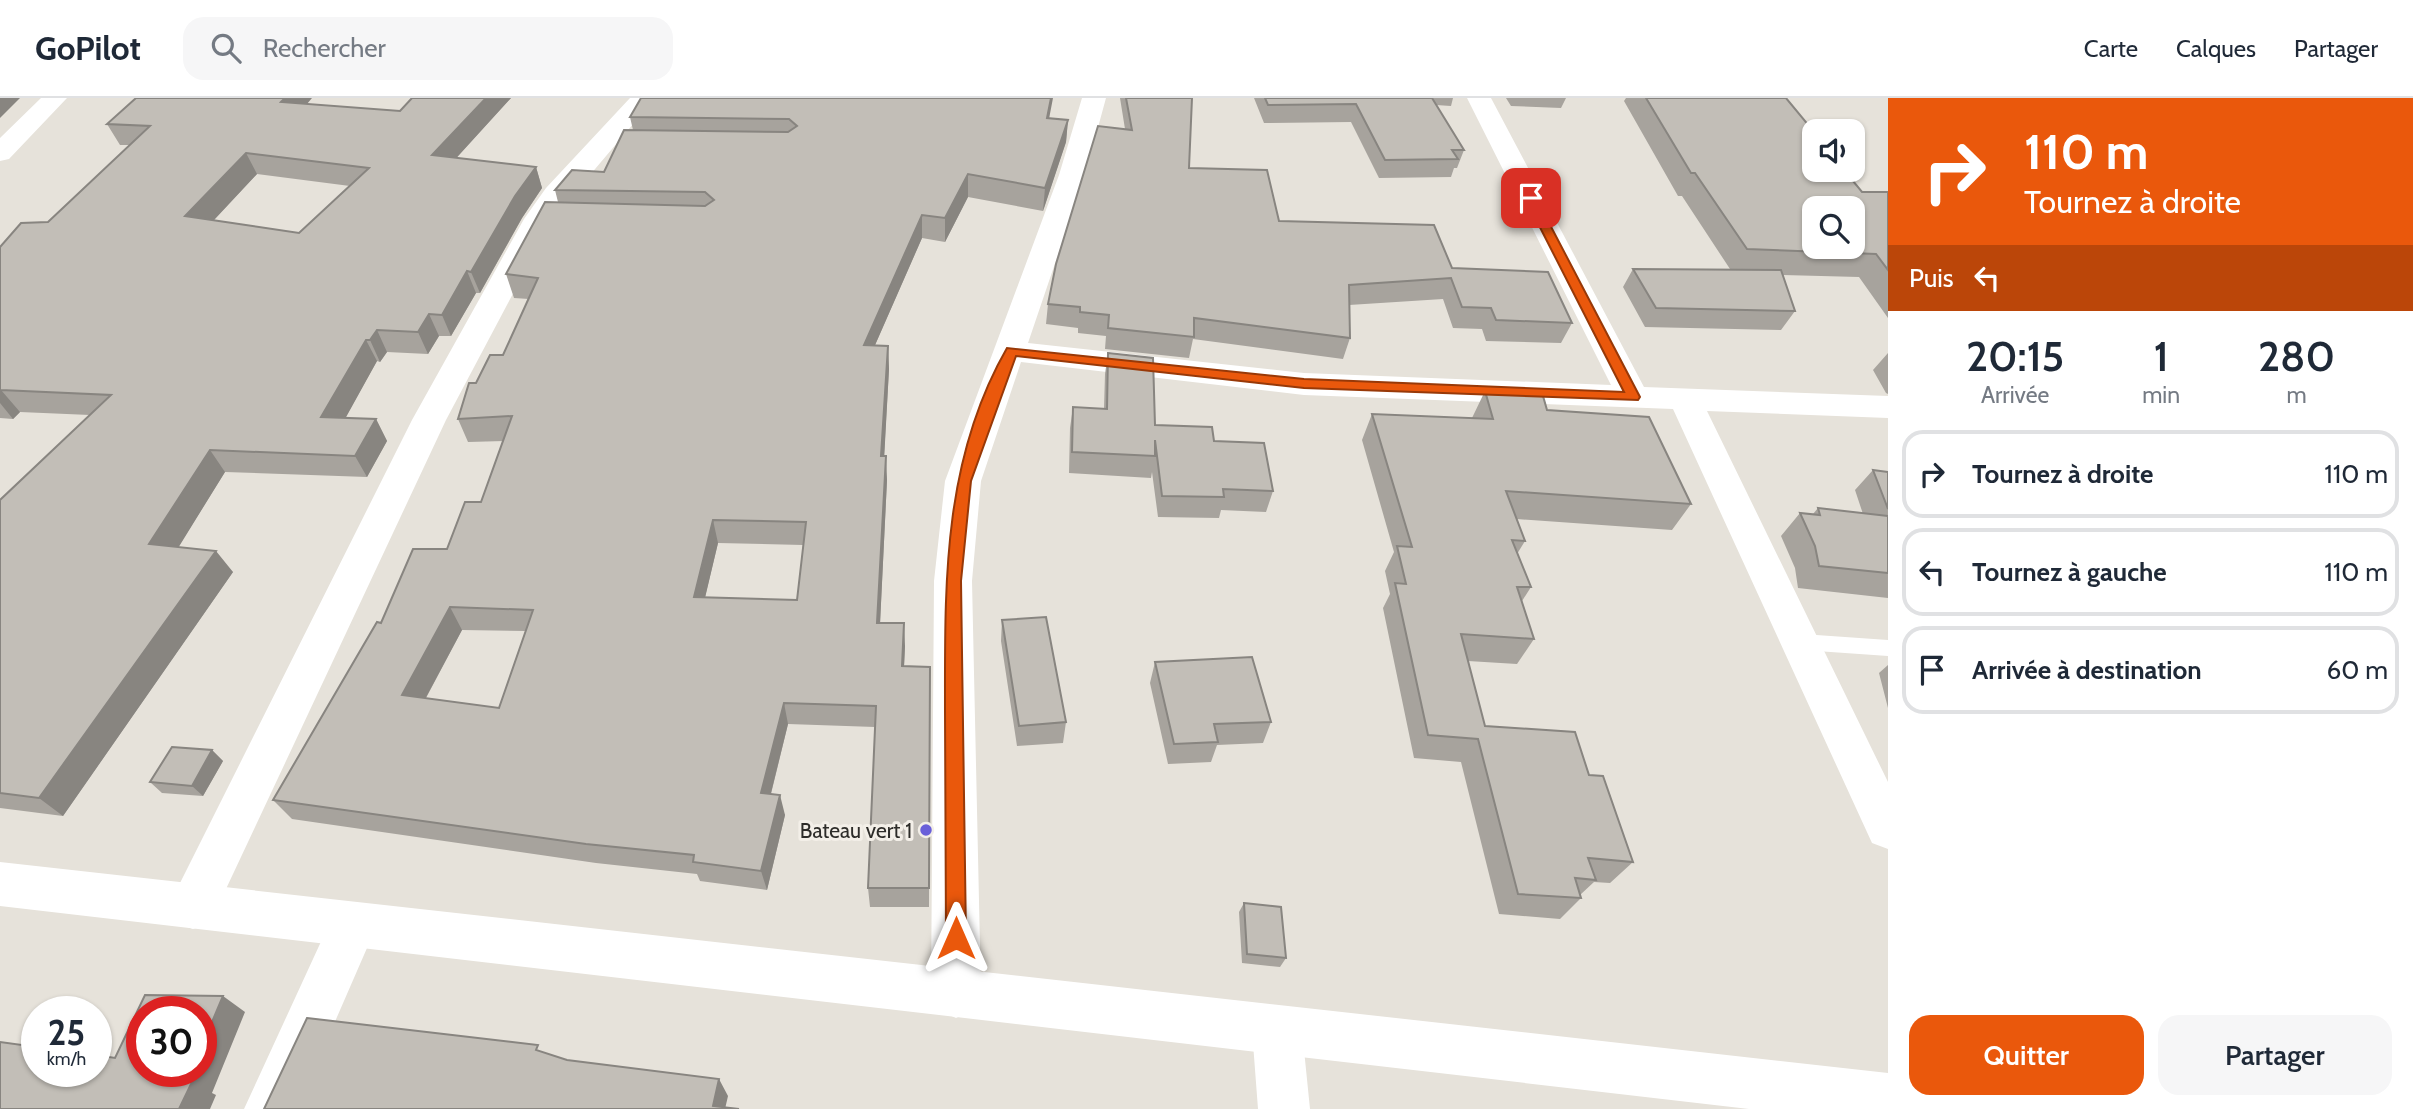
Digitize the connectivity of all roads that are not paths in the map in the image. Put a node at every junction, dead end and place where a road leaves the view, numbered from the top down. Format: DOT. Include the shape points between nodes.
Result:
graph roads {
  1 [pos="55,98"];
  2 [pos="643,98"];
  3 [pos="1094,98"];
  4 [pos="1479,98"];
  5 [pos="0,152"];
  6 [pos="1011,351"];
  7 [pos="1633,397"];
  8 [pos="1684,398"];
  9 [pos="1888,407"];
  10 [pos="1802,642"];
  11 [pos="1888,648"];
  12 [pos="1888,829"];
  13 [pos="0,884"];
  14 [pos="193,907"];
  15 [pos="353,925"];
  16 [pos="956,993"];
  17 [pos="1277,1030"];
  18 [pos="1888,1099"];
  19 [pos="270,1109"];
  20 [pos="1284,1109"];
  1 -- 5 [label="street"];
  2 -- 14 [label="street" via="609,146 556,194 429,420"];
  3 -- 6 [label="street"];
  4 -- 7 [label="street"];
  6 -- 7 [label="street" via="1304,384"];
  6 -- 16 [label="street" via="963,481 953,581"];
  7 -- 8 [label="street"];
  8 -- 9 [label="street"];
  8 -- 10 [label="street"];
  10 -- 11 [label="lane"];
  10 -- 12 [label="street"];
  13 -- 14 [label="street"];
  14 -- 15 [label="street"];
  15 -- 16 [label="street"];
  15 -- 19 [label="street"];
  16 -- 17 [label="street"];
  17 -- 18 [label="street"];
  17 -- 20 [label="street"];
}
